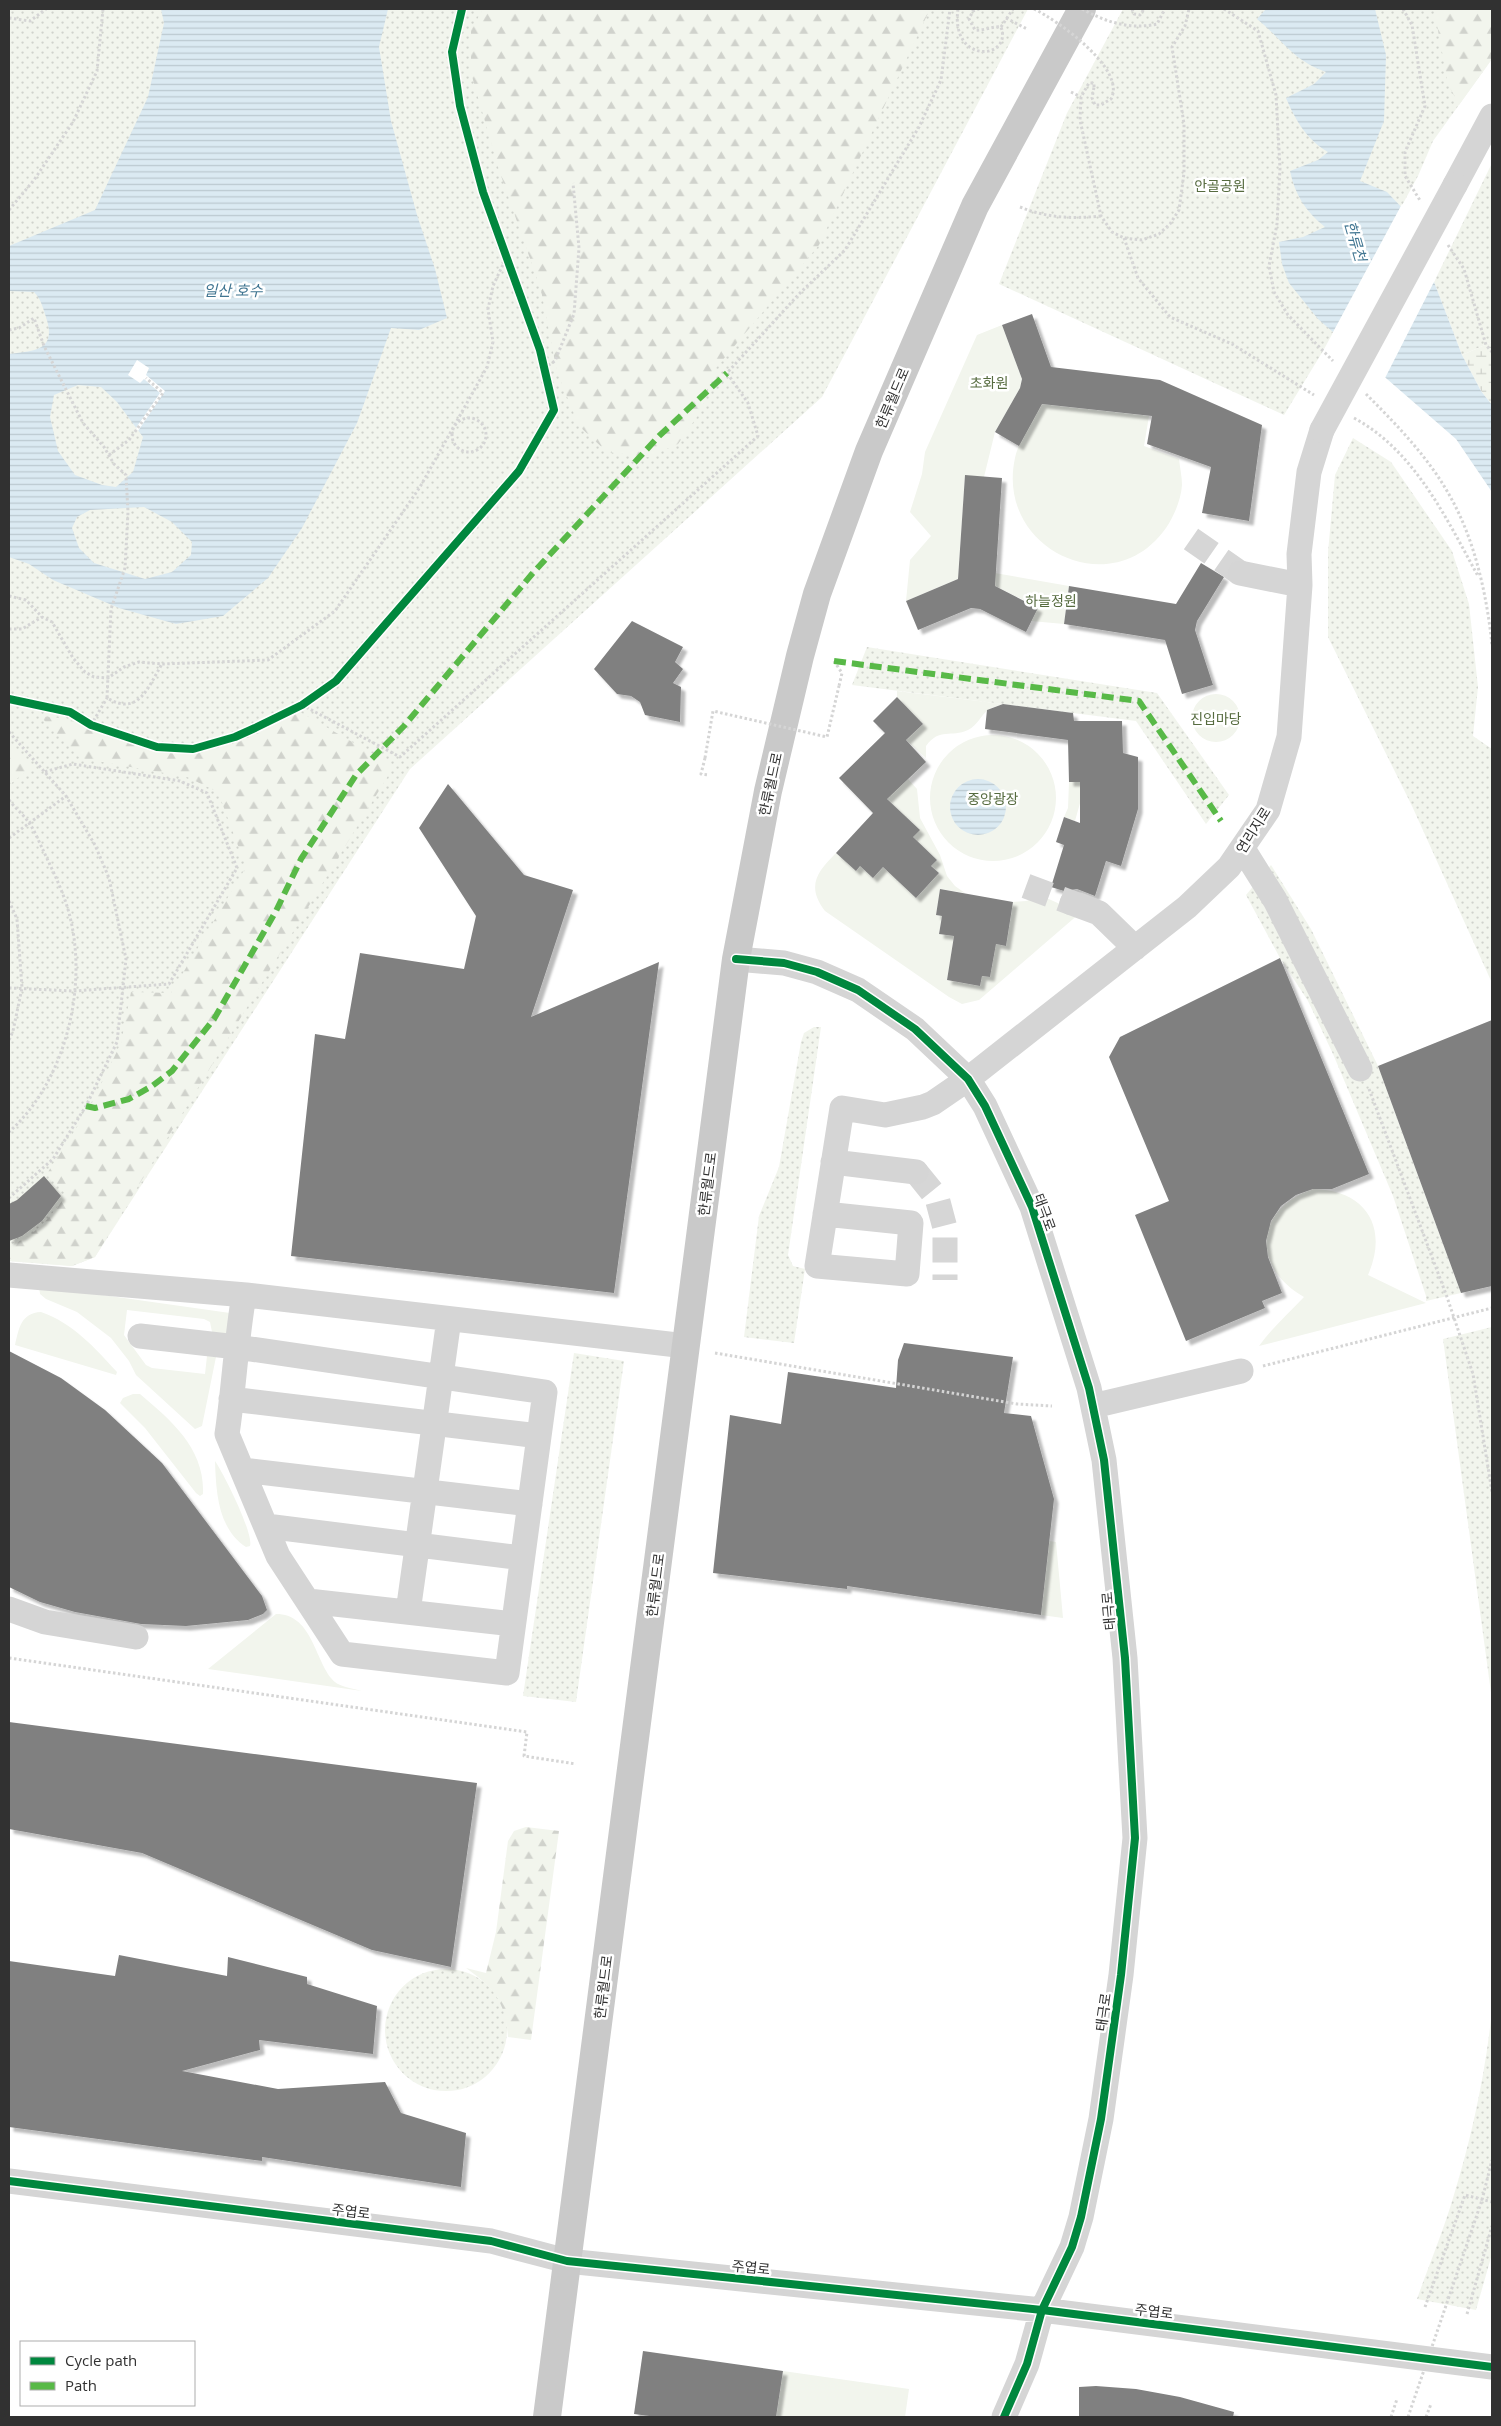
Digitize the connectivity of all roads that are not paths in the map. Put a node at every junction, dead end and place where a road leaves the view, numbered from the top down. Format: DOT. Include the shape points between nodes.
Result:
graph roads {
  1 [pos="1082,9"];
  2 [pos="1492,116"];
  3 [pos="1240,573"];
  4 [pos="1300,585"];
  5 [pos="1243,849"];
  6 [pos="1072,903"];
  7 [pos="1135,948"];
  8 [pos="736,959"];
  9 [pos="1363,1077"];
  10 [pos="968,1079"];
  11 [pos="833,1162"];
  12 [pos="916,1172"];
  13 [pos="825,1214"];
  14 [pos="9,1275"];
  15 [pos="244,1295"];
  16 [pos="449,1319"];
  17 [pos="140,1336"];
  18 [pos="686,1346"];
  19 [pos="237,1347"];
  20 [pos="1249,1369"];
  21 [pos="441,1375"];
  22 [pos="231,1399"];
  23 [pos="1093,1406"];
  24 [pos="434,1424"];
  25 [pos="539,1436"];
  26 [pos="243,1470"];
  27 [pos="425,1491"];
  28 [pos="530,1504"];
  29 [pos="266,1526"];
  30 [pos="417,1544"];
  31 [pos="522,1558"];
  32 [pos="308,1601"];
  33 [pos="9,1609"];
  34 [pos="408,1612"];
  35 [pos="513,1624"];
  36 [pos="136,1637"];
  37 [pos="9,2181"];
  38 [pos="567,2261"];
  39 [pos="1042,2310"];
  40 [pos="1492,2367"];
  41 [pos="547,2417"];
  42 [pos="1004,2417"];
  1 -- 8 [label="main road, 한류월드로" via="975,206 866,460 817,594 768,791"];
  2 -- 4 [label="street, 연리지로, bridge" via="1322,430 1309,472 1299,554"];
  3 -- 4 [label="street"];
  4 -- 5 [label="street, 연리지로" via="1289,737 1268,810"];
  5 -- 7 [label="street, 연리지로" via="1187,907"];
  5 -- 9 [label="street" via="1275,900"];
  6 -- 7 [label="street" via="1099,913"];
  7 -- 10 [label="street, 연리지로"];
  8 -- 10 [label="street, 태극로" via="784,964 817,972 858,990 915,1029"];
  8 -- 18 [label="main road, 한류월드로"];
  10 -- 11 [label="street, 연리지로" via="923,1107 885,1114 842,1108"];
  10 -- 23 [label="street, 태극로" via="985,1106 1032,1207"];
  11 -- 12 [label="street"];
  11 -- 13 [label="street"];
  14 -- 15 [label="street"];
  15 -- 16 [label="street"];
  15 -- 19 [label="street"];
  16 -- 18 [label="street"];
  16 -- 21 [label="street"];
  17 -- 19 [label="street"];
  18 -- 38 [label="main road, 한류월드로"];
  19 -- 21 [label="street"];
  19 -- 22 [label="street"];
  20 -- 23 [label="street"];
  21 -- 24 [label="street"];
  21 -- 25 [label="street" via="545,1392"];
  22 -- 24 [label="street"];
  22 -- 26 [label="street" via="227,1434"];
  23 -- 39 [label="street, 태극로" via="1104,1460 1118,1584 1135,1838 1121,1975 1101,2119 1072,2247"];
  24 -- 25 [label="street"];
  24 -- 27 [label="street"];
  25 -- 28 [label="street"];
  26 -- 27 [label="street"];
  26 -- 29 [label="street"];
  27 -- 28 [label="street"];
  27 -- 30 [label="street"];
  28 -- 31 [label="street"];
  29 -- 30 [label="street"];
  29 -- 32 [label="street" via="278,1556"];
  30 -- 31 [label="street"];
  30 -- 34 [label="street"];
  31 -- 35 [label="street"];
  32 -- 34 [label="street"];
  32 -- 35 [label="street" via="342,1654 507,1673"];
  33 -- 36 [label="street" via="45,1622"];
  34 -- 35 [label="street"];
  37 -- 38 [label="street, 주엽로" via="491,2241"];
  38 -- 39 [label="street, 주엽로"];
  38 -- 41 [label="main road, 한류월드로"];
  39 -- 40 [label="street, 주엽로"];
  39 -- 42 [label="street, 태극로" via="1027,2364"];
}
